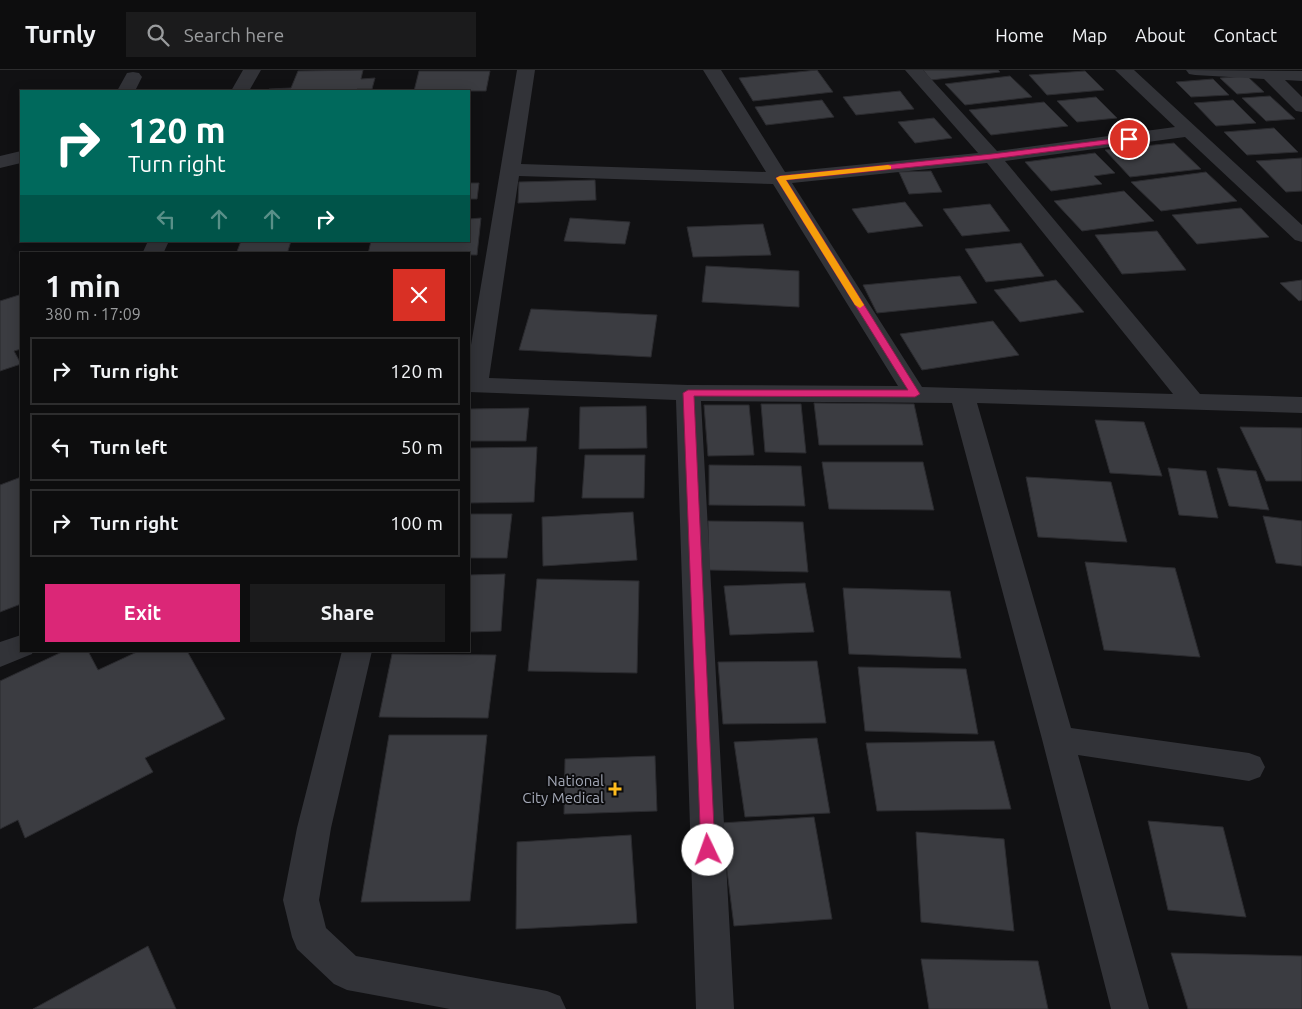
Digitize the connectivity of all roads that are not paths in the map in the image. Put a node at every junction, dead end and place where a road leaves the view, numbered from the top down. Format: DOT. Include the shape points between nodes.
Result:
graph roads {
  1 [pos="252,70"];
  2 [pos="526,70"];
  3 [pos="712,70"];
  4 [pos="914,70"];
  5 [pos="1124,70"];
  6 [pos="1195,70"];
  7 [pos="1270,75"];
  8 [pos="1302,76"];
  9 [pos="241,90"];
  10 [pos="1302,107"];
  11 [pos="1188,131"];
  12 [pos="20,157"];
  13 [pos="992,157"];
  14 [pos="0,162"];
  15 [pos="511,170"];
  16 [pos="780,178"];
  17 [pos="1302,236"];
  18 [pos="472,385"];
  19 [pos="688,393"];
  20 [pos="915,394"];
  21 [pos="962,395"];
  22 [pos="1194,403"];
  23 [pos="1302,405"];
  24 [pos="20,646"];
  25 [pos="357,652"];
  26 [pos="0,655"];
  27 [pos="1058,739"];
  28 [pos="1249,767"];
  29 [pos="547,1009"];
  30 [pos="715,1009"];
  31 [pos="1130,1009"];
  1 -- 9 [label="street"];
  2 -- 15 [label="street"];
  3 -- 16 [label="street"];
  4 -- 13 [label="street"];
  5 -- 11 [label="street"];
  6 -- 7 [label="street"];
  7 -- 8 [label="street"];
  7 -- 10 [label="street"];
  11 -- 13 [label="street"];
  11 -- 17 [label="street"];
  12 -- 14 [label="street"];
  13 -- 16 [label="street"];
  13 -- 22 [label="street"];
  15 -- 16 [label="street"];
  15 -- 18 [label="street"];
  16 -- 20 [label="street"];
  18 -- 19 [label="street"];
  19 -- 20 [label="street"];
  19 -- 30 [label="street"];
  20 -- 21 [label="street"];
  21 -- 22 [label="street"];
  21 -- 27 [label="street"];
  22 -- 23 [label="street"];
  24 -- 26 [label="street"];
  25 -- 29 [label="street" via="314,828 301,900 310,937 347,972"];
  27 -- 28 [label="street"];
  27 -- 31 [label="street"];
}
